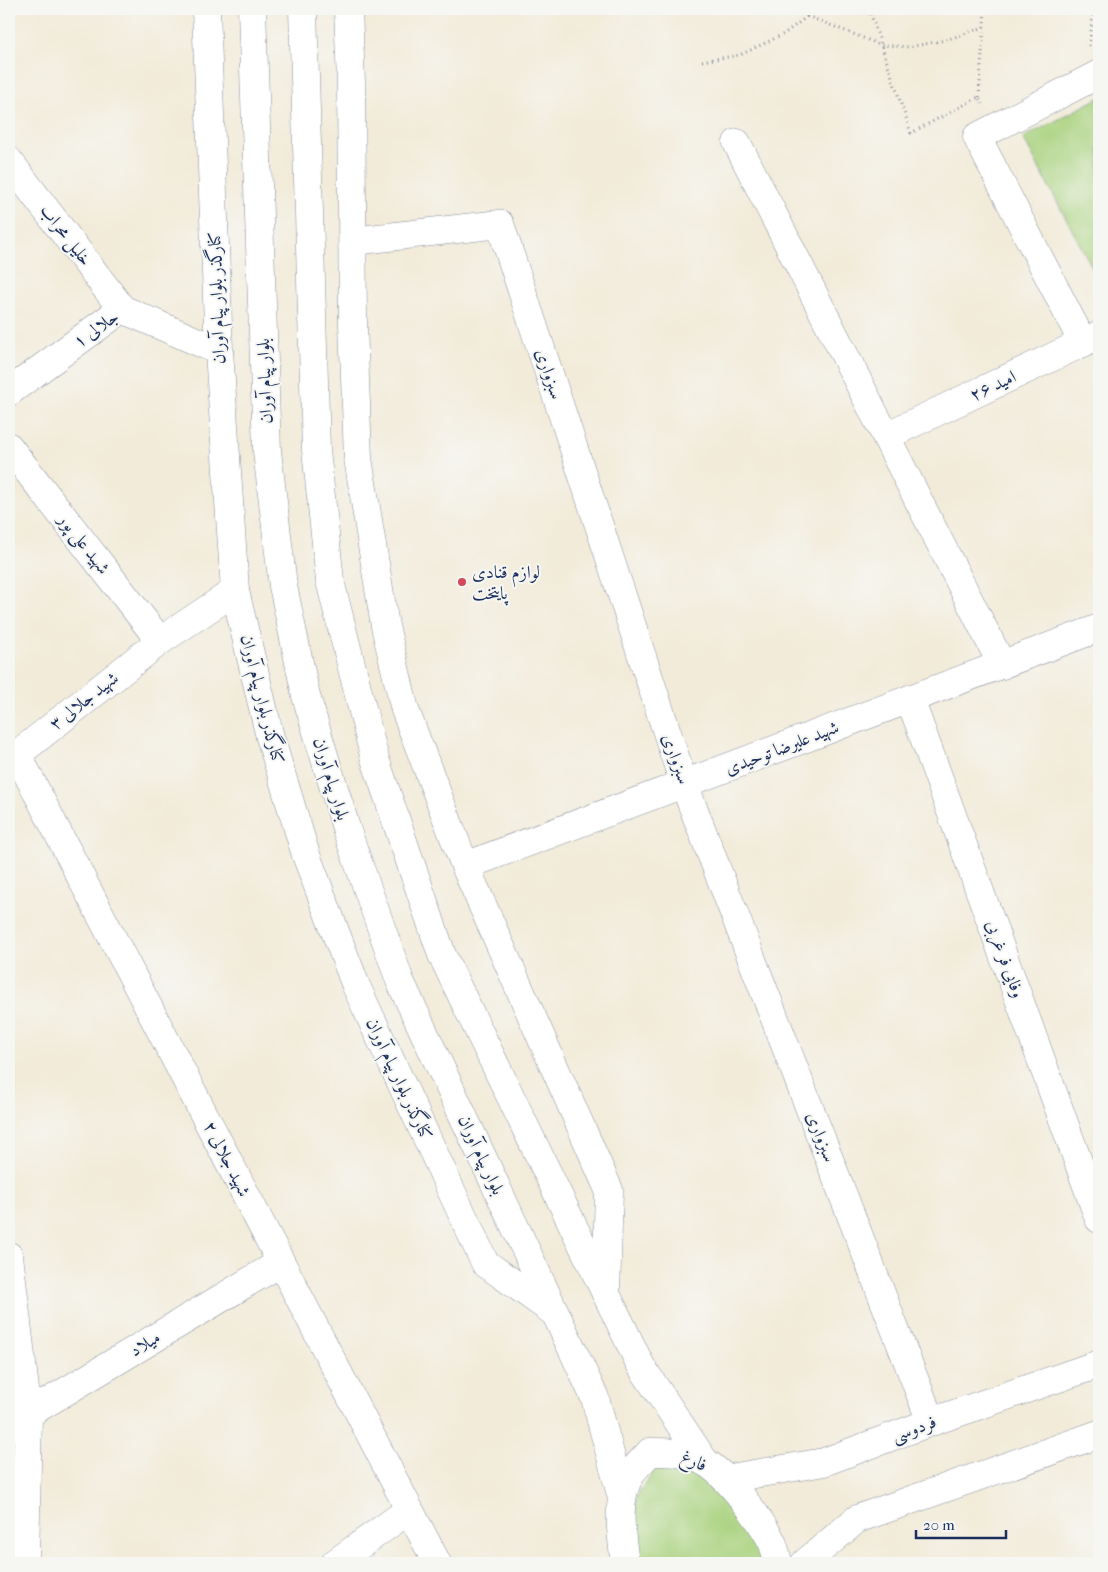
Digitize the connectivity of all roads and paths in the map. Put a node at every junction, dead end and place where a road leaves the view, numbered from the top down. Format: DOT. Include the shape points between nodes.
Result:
graph roads {
  1 [pos="206,9"];
  2 [pos="252,9"];
  3 [pos="303,9"];
  4 [pos="348,9"];
  5 [pos="817,9"];
  6 [pos="869,9"];
  7 [pos="986,9"];
  8 [pos="807,16"];
  9 [pos="984,26"];
  10 [pos="881,45"];
  11 [pos="702,60"];
  12 [pos="1099,74"];
  13 [pos="979,97"];
  14 [pos="993,129"];
  15 [pos="737,143"];
  16 [pos="9,161"];
  17 [pos="352,241"];
  18 [pos="122,309"];
  19 [pos="1091,339"];
  20 [pos="219,351"];
  21 [pos="9,392"];
  22 [pos="886,436"];
  23 [pos="9,447"];
  24 [pos="235,591"];
  25 [pos="1099,628"];
  26 [pos="160,641"];
  27 [pos="1002,665"];
  28 [pos="910,699"];
  29 [pos="13,758"];
  30 [pos="684,784"];
  31 [pos="465,866"];
  32 [pos="1099,1219"];
  33 [pos="9,1256"];
  34 [pos="280,1263"];
  35 [pos="606,1294"];
  36 [pos="555,1313"];
  37 [pos="1099,1364"];
  38 [pos="18,1410"];
  39 [pos="932,1422"];
  40 [pos="1099,1434"];
  41 [pos="715,1471"];
  42 [pos="622,1498"];
  43 [pos="408,1510"];
  44 [pos="618,1558"];
  45 [pos="25,1563"];
  46 [pos="335,1563"];
  47 [pos="437,1563"];
  48 [pos="778,1563"];
  49 [pos="805,1563"];
  1 -- 20 [label="street, کنارگذر بلوار پیام آوران"];
  2 -- 36 [label="street, بلوار پیام آوران" via="267,451 283,586 306,696 347,832 400,980"];
  3 -- 35 [label="street" via="316,450 332,590 375,759 442,954"];
  4 -- 17 [label="street"];
  5 -- 8 [label="path"];
  6 -- 10 [label="path"];
  7 -- 9 [label="path"];
  8 -- 10 [label="path"];
  8 -- 11 [label="path" via="784,34 740,55"];
  9 -- 10 [label="path" via="946,40 909,47"];
  9 -- 13 [label="path"];
  10 -- 13 [label="path" via="911,133"];
  12 -- 14 [label="street"];
  13 -- 14 [label="path"];
  14 -- 19 [label="street" via="977,137"];
  15 -- 22 [label="street"];
  16 -- 18 [label="street, خلیل محراب"];
  17 -- 30 [label="street, سبزواری" via="500,224"];
  17 -- 31 [label="street" via="358,458 385,626 405,710"];
  18 -- 20 [label="street, جلالی ۱"];
  18 -- 21 [label="street, جلالی ۱"];
  19 -- 22 [label="street, امید ۲۶"];
  20 -- 24 [label="street, کنارگذر بلوار پیام آوران"];
  22 -- 27 [label="street"];
  23 -- 26 [label="street, شهید علی پور"];
  24 -- 26 [label="street, شهید جلالی ۳"];
  24 -- 36 [label="street, کنارگذر بلوار پیام آوران" via="270,737 306,856 356,986 484,1263"];
  25 -- 27 [label="street, شهید علیرضا توحیدی"];
  26 -- 29 [label="street, شهید جلالی ۳"];
  27 -- 28 [label="street, شهید علیرضا توحیدی"];
  28 -- 30 [label="street, شهید علیرضا توحیدی"];
  28 -- 32 [label="street, وفایی فر غربی"];
  29 -- 34 [label="street, شهید جلالی ۲"];
  30 -- 31 [label="street, شهید علیرضا توحیدی"];
  30 -- 39 [label="street, سبزواری"];
  31 -- 35 [label="street" via="609,1190"];
  33 -- 38 [label="street"];
  34 -- 38 [label="street, میلاد"];
  34 -- 43 [label="street, شهید جلالی ۲"];
  35 -- 41 [label="street" via="641,1366"];
  36 -- 42 [label="street, بلوار پیام آوران" via="595,1398"];
  37 -- 39 [label="street, فردوسی"];
  38 -- 45 [label="street"];
  39 -- 41 [label="street, فردوسی" via="824,1462"];
  40 -- 49 [label="street" via="857,1519"];
  41 -- 42 [label="street, فارغ" via="679,1452 650,1452 632,1472"];
  41 -- 48 [label="street, فارغ" via="752,1509 773,1545"];
  42 -- 44 [label="street, فارغ"];
  43 -- 46 [label="street"];
  43 -- 47 [label="street, شهید جلالی ۲"];
}
